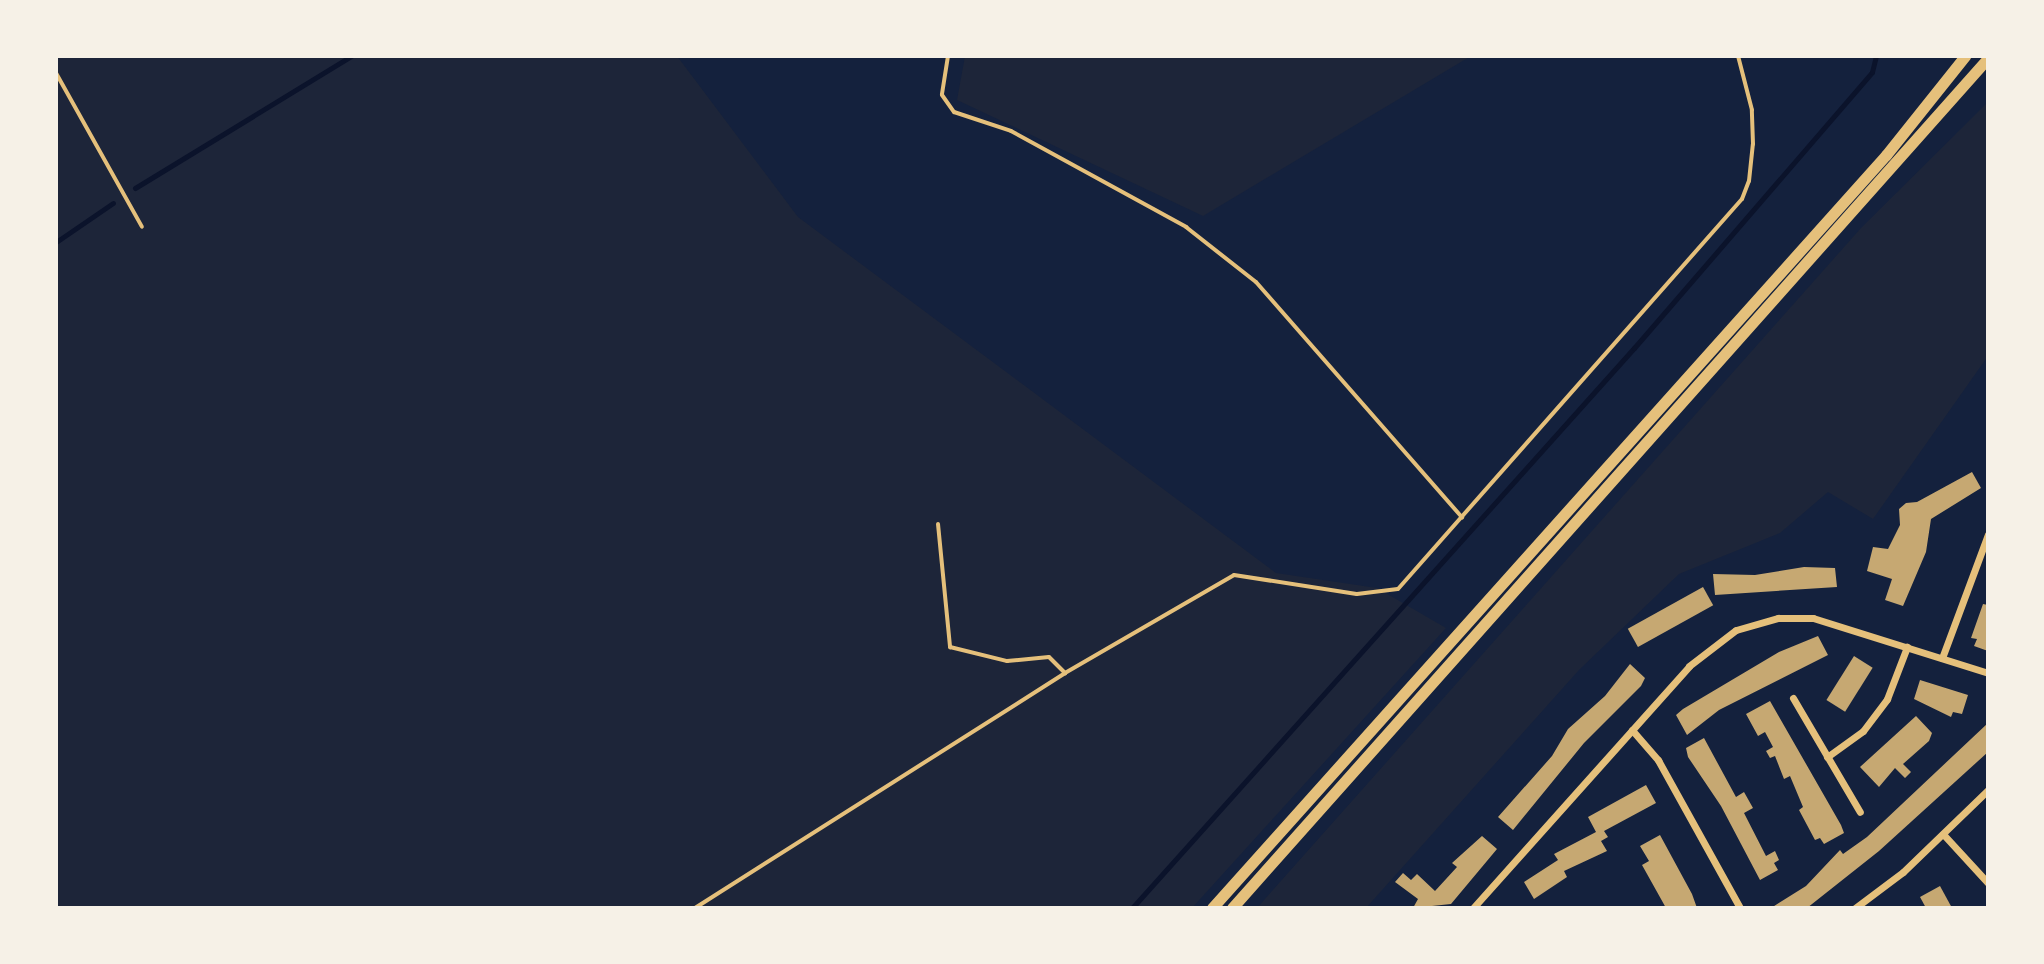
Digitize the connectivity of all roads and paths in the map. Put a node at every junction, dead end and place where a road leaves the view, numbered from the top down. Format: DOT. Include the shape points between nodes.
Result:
graph roads {
  1 [pos="948,56"];
  2 [pos="1738,56"];
  3 [pos="1965,56"];
  4 [pos="1988,58"];
  5 [pos="56,73"];
  6 [pos="142,227"];
  7 [pos="1462,517"];
  8 [pos="938,524"];
  9 [pos="1988,534"];
  10 [pos="1907,647"];
  11 [pos="1942,658"];
  12 [pos="1065,673"];
  13 [pos="1988,673"];
  14 [pos="1793,698"];
  15 [pos="1632,730"];
  16 [pos="1827,757"];
  17 [pos="1988,790"];
  18 [pos="1860,812"];
  19 [pos="1943,834"];
  20 [pos="1988,883"];
  21 [pos="695,908"];
  22 [pos="1212,908"];
  23 [pos="1232,908"];
  24 [pos="1473,908"];
  25 [pos="1740,908"];
  26 [pos="1855,908"];
  1 -- 7 [label="lane" via="942,95 954,112 1011,131 1186,227 1256,282"];
  2 -- 7 [label="lane" via="1749,96 1753,144 1742,199"];
  3 -- 22 [label="main road" via="1886,155"];
  4 -- 23 [label="main road"];
  5 -- 6 [label="lane"];
  7 -- 12 [label="lane" via="1398,589 1357,594 1234,575"];
  8 -- 12 [label="lane" via="950,647 1007,661 1049,657"];
  9 -- 11 [label="street"];
  10 -- 11 [label="street"];
  10 -- 15 [label="street" via="1813,618 1756,623 1706,649"];
  10 -- 16 [label="street" via="1881,707 1863,731"];
  11 -- 13 [label="street"];
  12 -- 21 [label="lane"];
  14 -- 16 [label="street"];
  15 -- 24 [label="street"];
  15 -- 25 [label="street" via="1654,753"];
  16 -- 18 [label="street"];
  17 -- 19 [label="street"];
  19 -- 20 [label="street"];
  19 -- 26 [label="street"];
}
